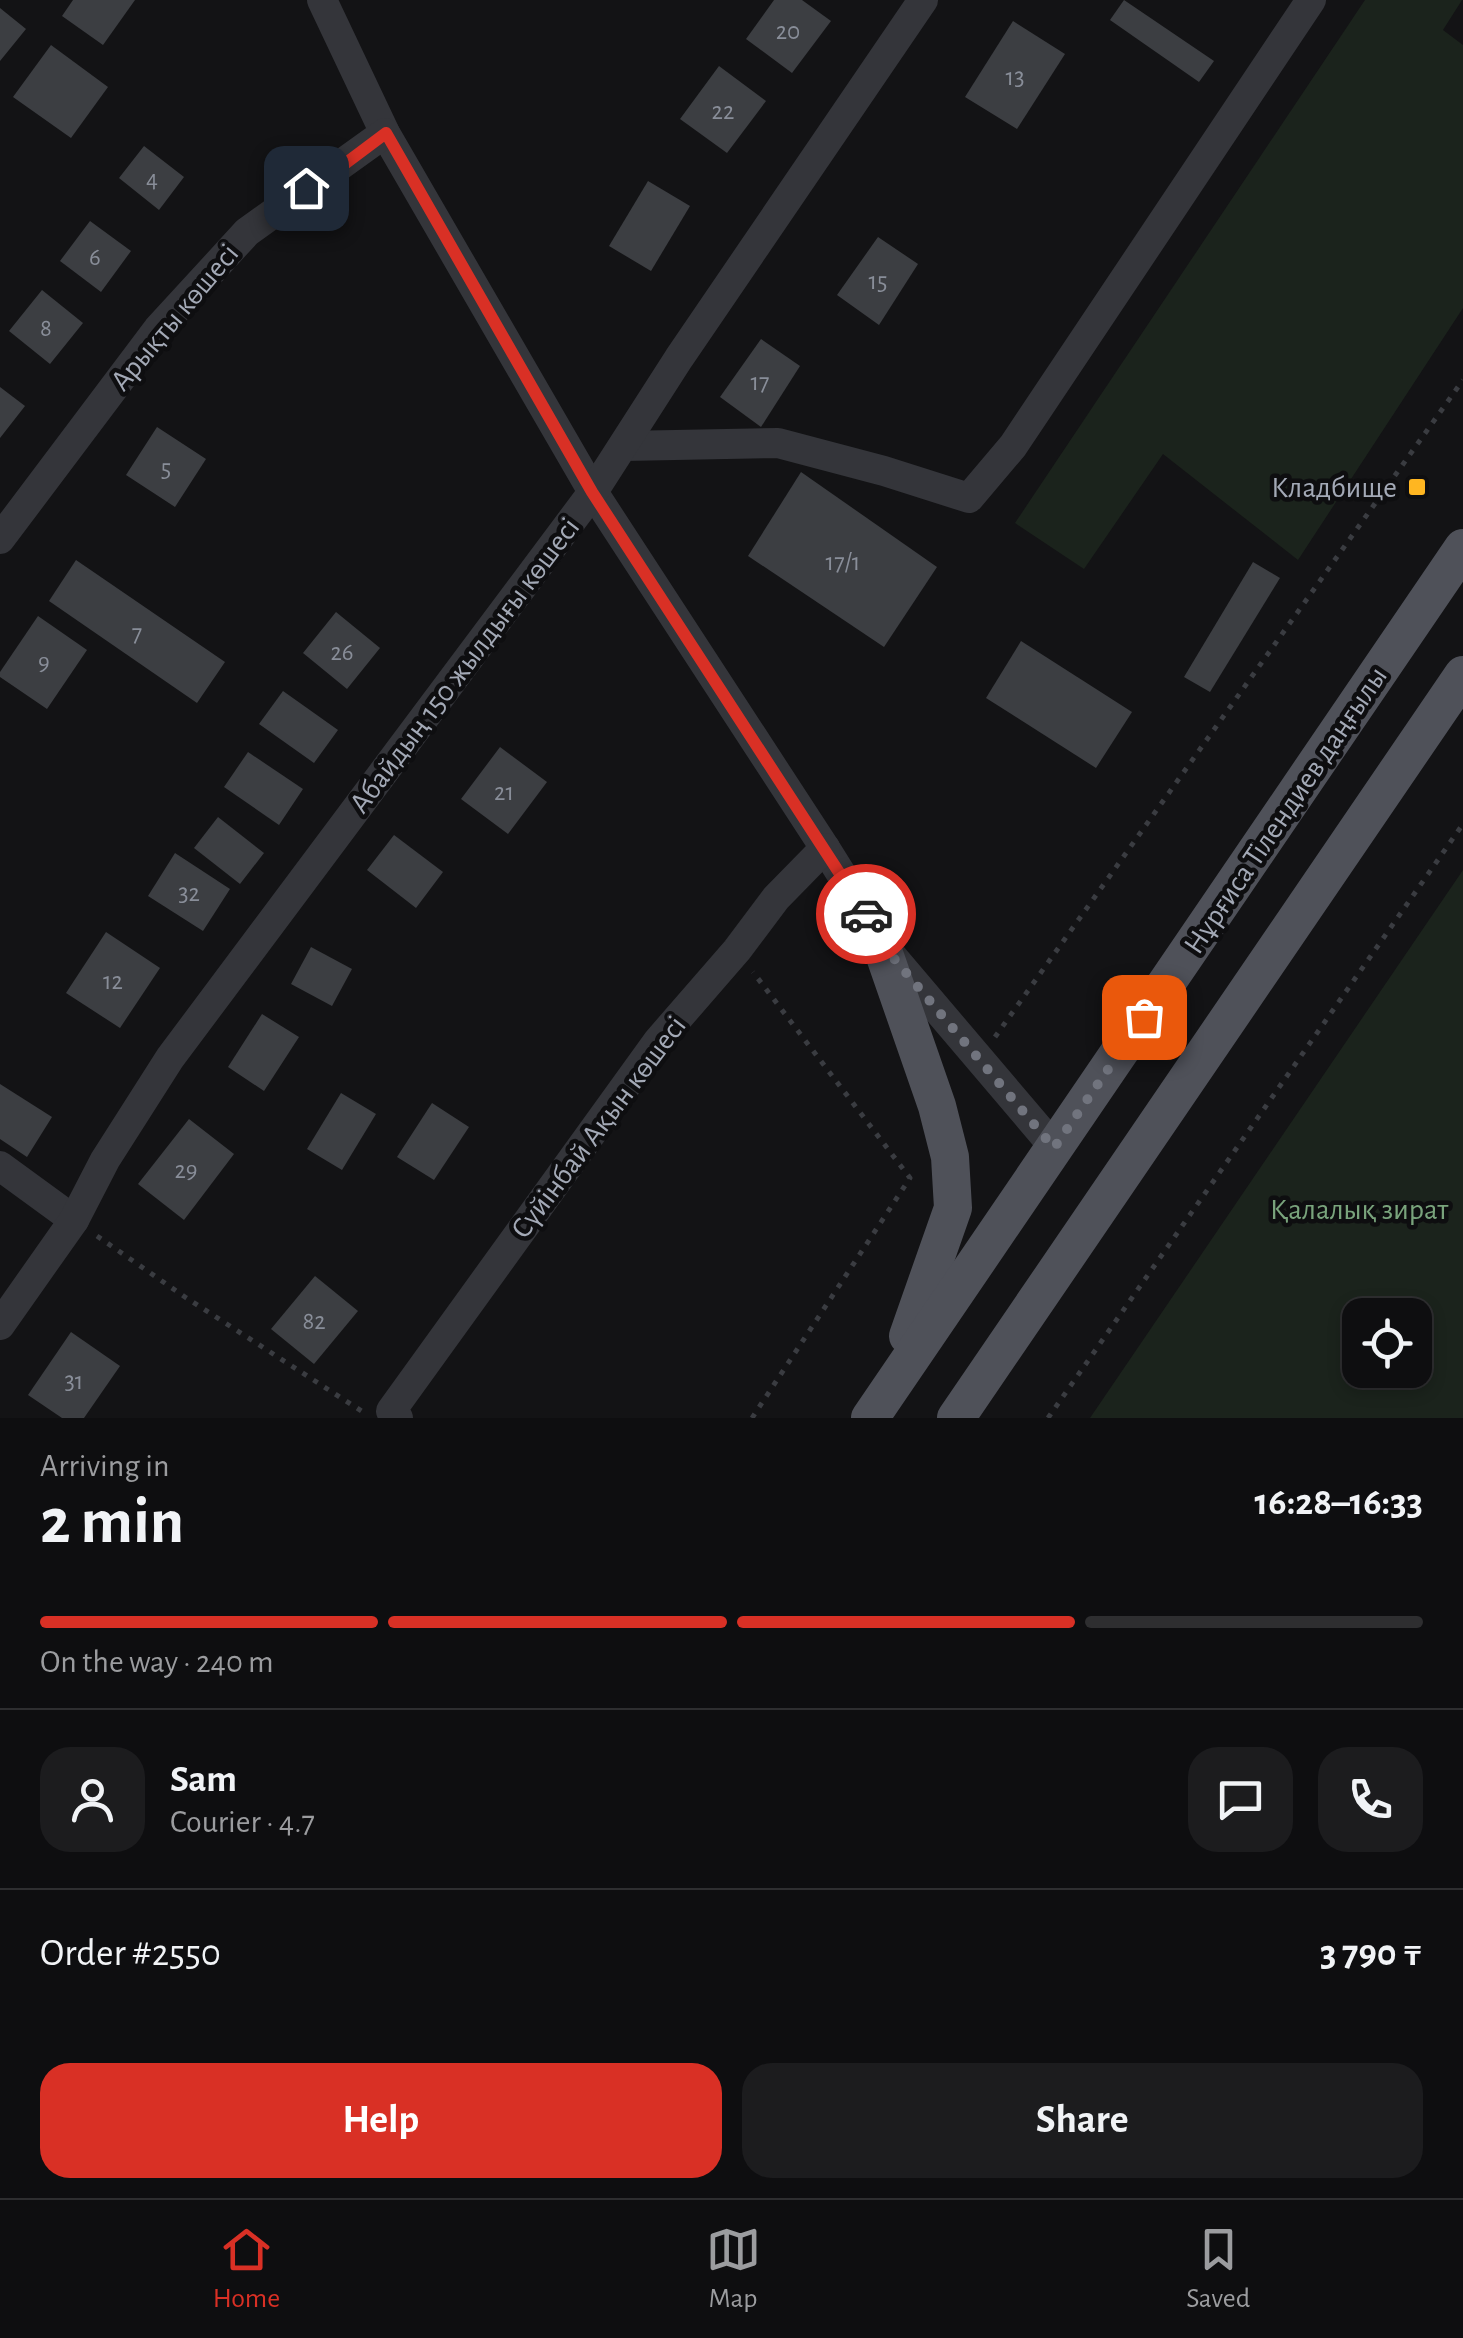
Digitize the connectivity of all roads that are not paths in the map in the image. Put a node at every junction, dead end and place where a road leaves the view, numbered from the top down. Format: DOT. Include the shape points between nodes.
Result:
graph roads {
  1 [pos="322,0"];
  2 [pos="923,0"];
  3 [pos="1311,0"];
  4 [pos="386,133"];
  5 [pos="624,446"];
  6 [pos="592,492"];
  7 [pos="0,539"];
  8 [pos="1463,548"];
  9 [pos="1463,675"];
  10 [pos="825,848"];
  11 [pos="880,942"];
  12 [pos="1054,1148"];
  13 [pos="0,1166"];
  14 [pos="74,1220"];
  15 [pos="0,1326"];
  16 [pos="879,1405"];
  17 [pos="387,1416"];
  18 [pos="956,1418"];
  1 -- 4 [label="street"];
  2 -- 5 [label="street, Абайдың 150 жылдығы көшесі"];
  3 -- 5 [label="street" via="1013,446 969,498 778,443"];
  4 -- 6 [label="street"];
  4 -- 7 [label="street, Арықты көшесі" via="247,232 158,328"];
  5 -- 6 [label="street, Абайдың 150 жылдығы көшесі"];
  6 -- 10 [label="street"];
  6 -- 14 [label="street, Абайдың 150 жылдығы көшесі" via="170,1058"];
  8 -- 12 [label="main road, Нұрғиса Тілендиев даңғылы"];
  9 -- 18 [label="main road"];
  10 -- 11 [label="street"];
  10 -- 17 [label="street, Сүйінбай Ақын көшесі" via="658,1041"];
  11 -- 12 [label="street"];
  11 -- 16 [label="main road" via="938,1106 953,1208"];
  12 -- 16 [label="main road, Нұрғиса Тілендиев даңғылы"];
  13 -- 14 [label="street"];
  14 -- 15 [label="street, Абайдың 150 жылдығы көшесі"];
}
